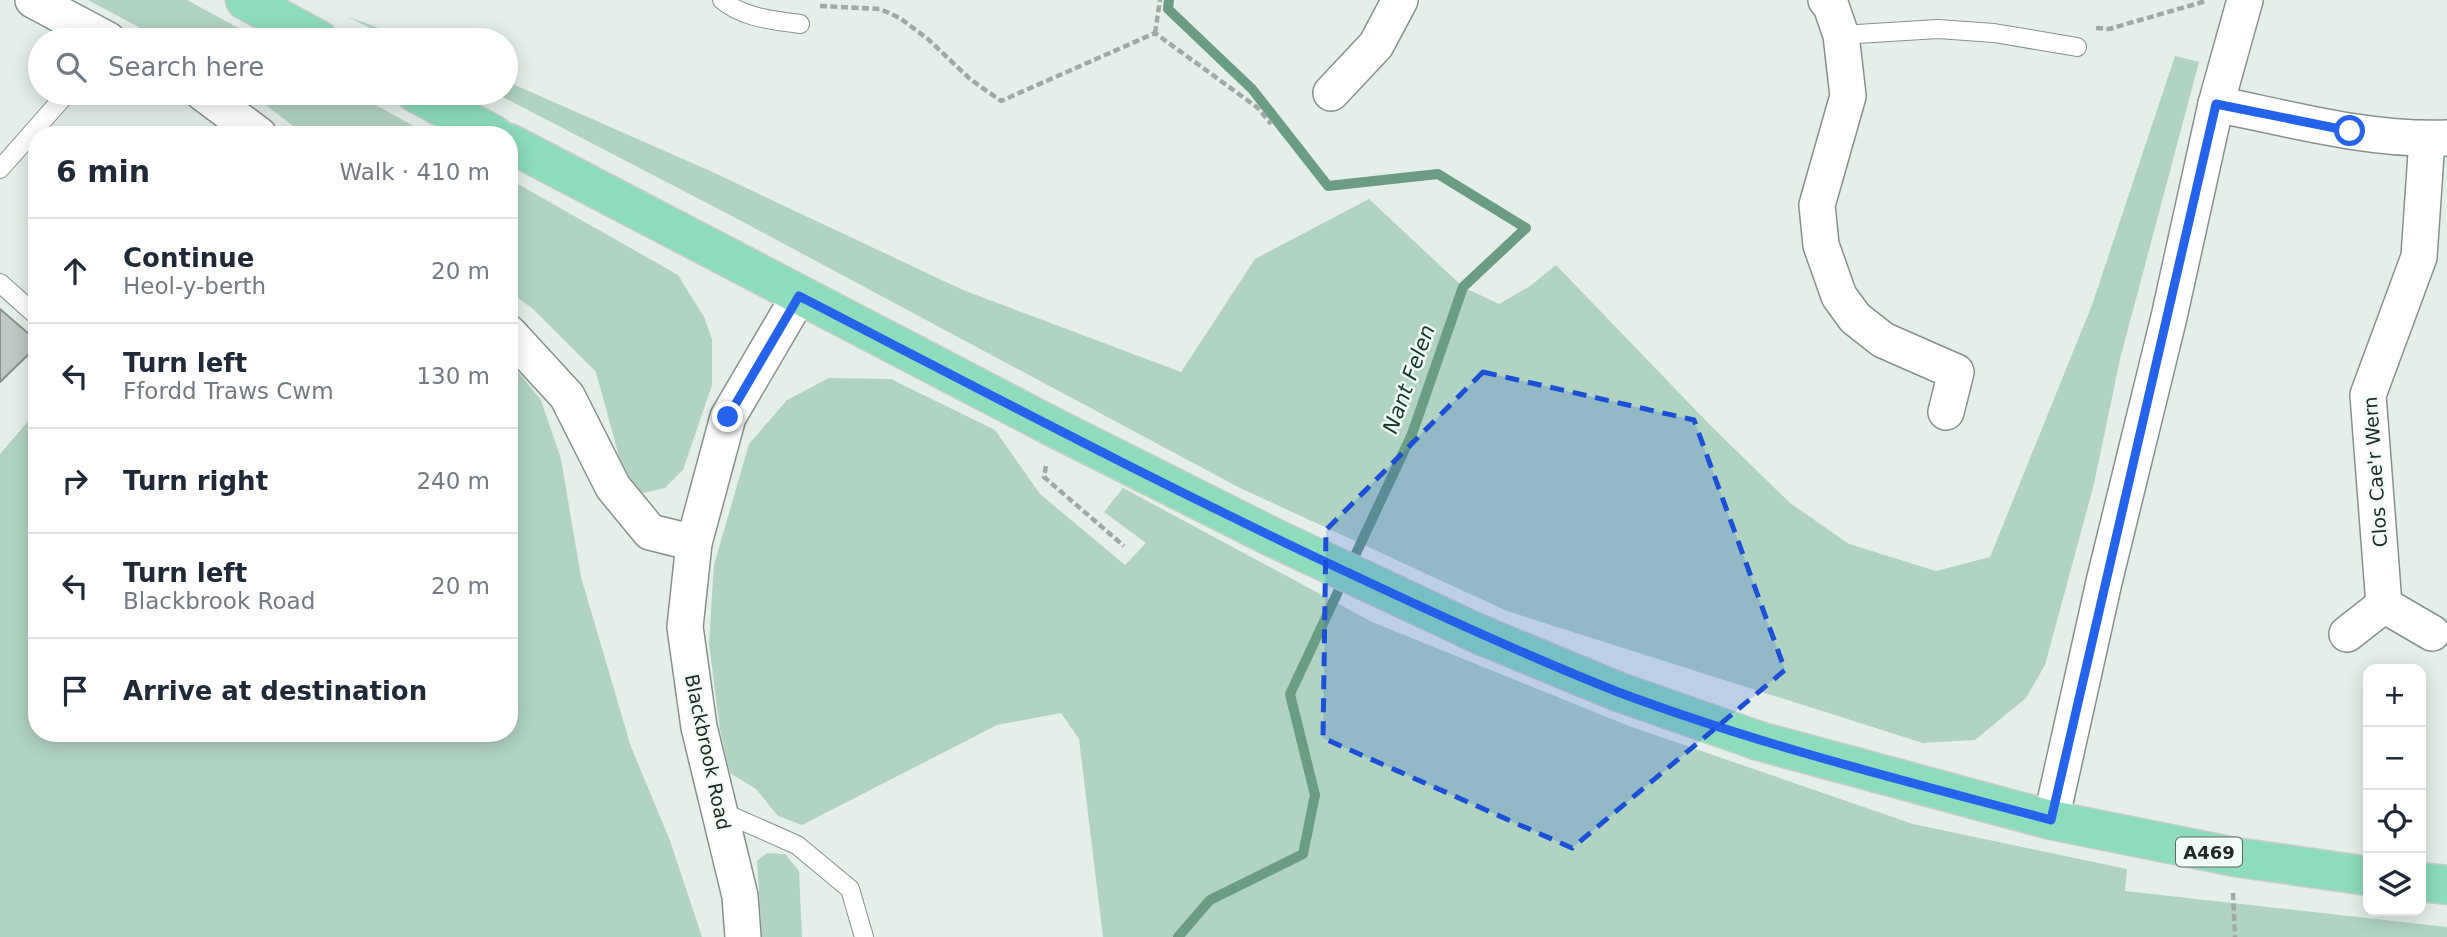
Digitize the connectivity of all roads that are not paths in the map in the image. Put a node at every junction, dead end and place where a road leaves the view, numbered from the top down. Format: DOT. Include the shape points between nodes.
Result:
graph roads {
  1 [pos="33,0"];
  2 [pos="245,0"];
  3 [pos="722,0"];
  4 [pos="1400,0"];
  5 [pos="1826,0"];
  6 [pos="2245,0"];
  7 [pos="800,24"];
  8 [pos="86,28"];
  9 [pos="297,28"];
  10 [pos="1841,35"];
  11 [pos="2077,47"];
  12 [pos="1331,93"];
  13 [pos="2216,104"];
  14 [pos="57,105"];
  15 [pos="219,105"];
  16 [pos="438,105"];
  17 [pos="38,126"];
  18 [pos="246,126"];
  19 [pos="477,126"];
  20 [pos="28,138"];
  21 [pos="2437,139"];
  22 [pos="518,148"];
  23 [pos="0,169"];
  24 [pos="0,283"];
  25 [pos="799,296"];
  26 [pos="28,308"];
  27 [pos="518,343"];
  28 [pos="1946,412"];
  29 [pos="694,543"];
  30 [pos="2384,605"];
  31 [pos="2432,633"];
  32 [pos="2347,634"];
  33 [pos="720,811"];
  34 [pos="2051,820"];
  35 [pos="2363,875"];
  36 [pos="2426,883"];
  37 [pos="2447,886"];
  38 [pos="743,937"];
  39 [pos="864,937"];
  1 -- 8 [label="street"];
  2 -- 9 [label="main road"];
  3 -- 7 [label="lane" via="765,19"];
  4 -- 12 [label="street" via="1376,45"];
  5 -- 10 [label="street"];
  6 -- 13 [label="street"];
  10 -- 11 [label="lane" via="1938,29"];
  10 -- 28 [label="street" via="1848,96 1817,205 1821,245 1839,296 1855,318 1883,340 1956,372"];
  13 -- 21 [label="street" via="2350,131"];
  13 -- 34 [label="street"];
  14 -- 17 [label="lane"];
  15 -- 18 [label="street"];
  16 -- 19 [label="main road"];
  20 -- 23 [label="lane"];
  21 -- 30 [label="street, Clos Cae'r Wern" via="2419,257 2368,395"];
  22 -- 25 [label="main road, A469"];
  24 -- 26 [label="lane"];
  25 -- 29 [label="street, Blackbrook Road" via="728,417"];
  25 -- 34 [label="main road, A469" via="1274,538 1469,629 1619,692 1759,741"];
  27 -- 29 [label="street" via="567,396 613,487 650,533"];
  29 -- 33 [label="street, Blackbrook Road" via="685,627 699,727"];
  30 -- 31 [label="street"];
  30 -- 32 [label="street"];
  33 -- 38 [label="street, Blackbrook Road" via="740,896"];
  33 -- 39 [label="lane" via="797,845 850,890"];
  34 -- 35 [label="main road, A469" via="2235,857"];
  36 -- 37 [label="main road"];
}
